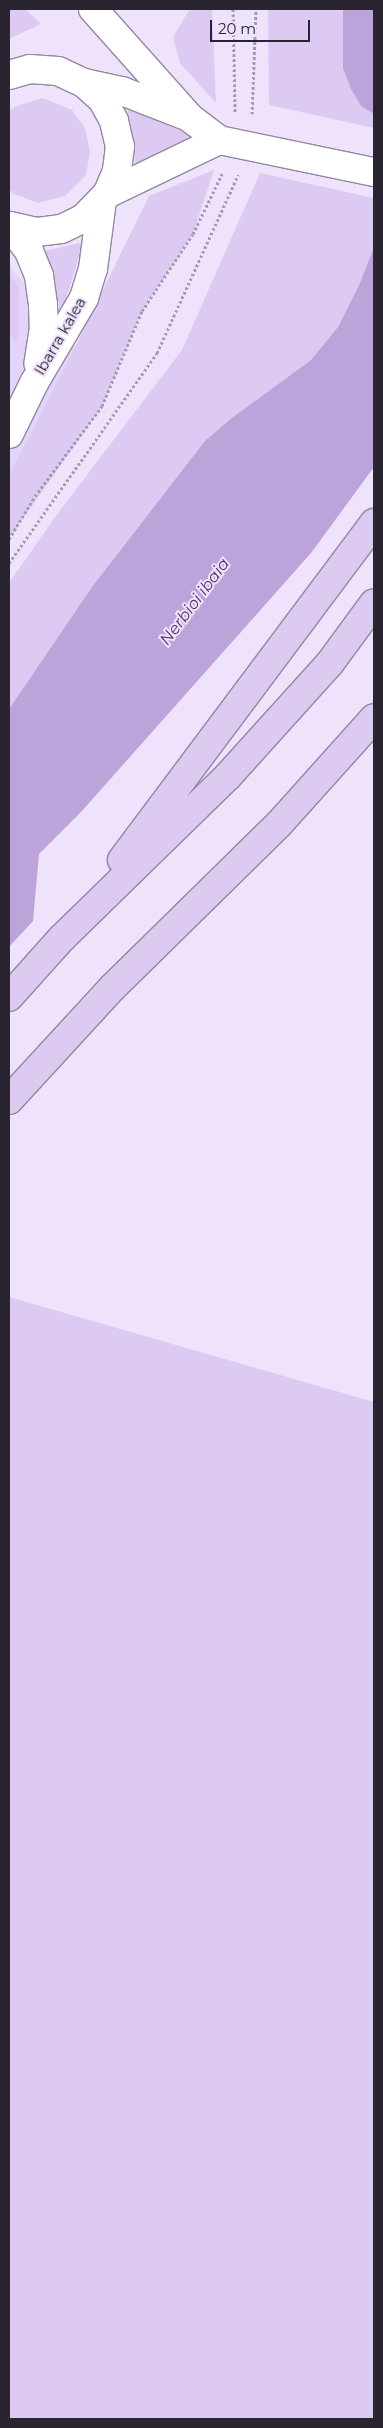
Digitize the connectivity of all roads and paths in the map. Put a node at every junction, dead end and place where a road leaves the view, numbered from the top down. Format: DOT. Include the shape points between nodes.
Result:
graph roads {
  1 [pos="93,9"];
  2 [pos="233,9"];
  3 [pos="256,9"];
  4 [pos="9,76"];
  5 [pos="84,83"];
  6 [pos="190,118"];
  7 [pos="235,143"];
  8 [pos="374,172"];
  9 [pos="105,198"];
  10 [pos="10,227"];
  11 [pos="34,383"];
  12 [pos="9,434"];
  13 [pos="374,523"];
  14 [pos="9,539"];
  15 [pos="9,562"];
  16 [pos="374,603"];
  17 [pos="374,718"];
  18 [pos="374,744"];
  19 [pos="279,824"];
  20 [pos="62,938"];
  21 [pos="9,997"];
  22 [pos="9,1100"];
  1 -- 6 [label="street"];
  2 -- 7 [label="path"];
  3 -- 7 [label="path"];
  4 -- 5 [label="street" via="30,69 58,71"];
  5 -- 6 [label="street" via="122,91"];
  5 -- 9 [label="street" via="102,100 114,122 120,146 117,171"];
  6 -- 7 [label="street"];
  7 -- 8 [label="street"];
  7 -- 9 [label="street"];
  7 -- 14 [label="path" via="193,234 142,312 102,406 35,496"];
  7 -- 15 [label="path" via="157,353"];
  9 -- 10 [label="street" via="84,218 61,229 36,232"];
  9 -- 11 [label="street, Ibarra kalea" via="93,269 84,298"];
  10 -- 11 [label="street, Ibarra kalea" via="29,251 39,276 44,328"];
  11 -- 12 [label="street, Ibarra kalea"];
  13 -- 20 [label="main road" via="207,750"];
  16 -- 20 [label="main road" via="330,662 228,776"];
  17 -- 19 [label="main road"];
  18 -- 19 [label="main road"];
  19 -- 22 [label="main road" via="113,987"];
  20 -- 21 [label="main road"];
}
